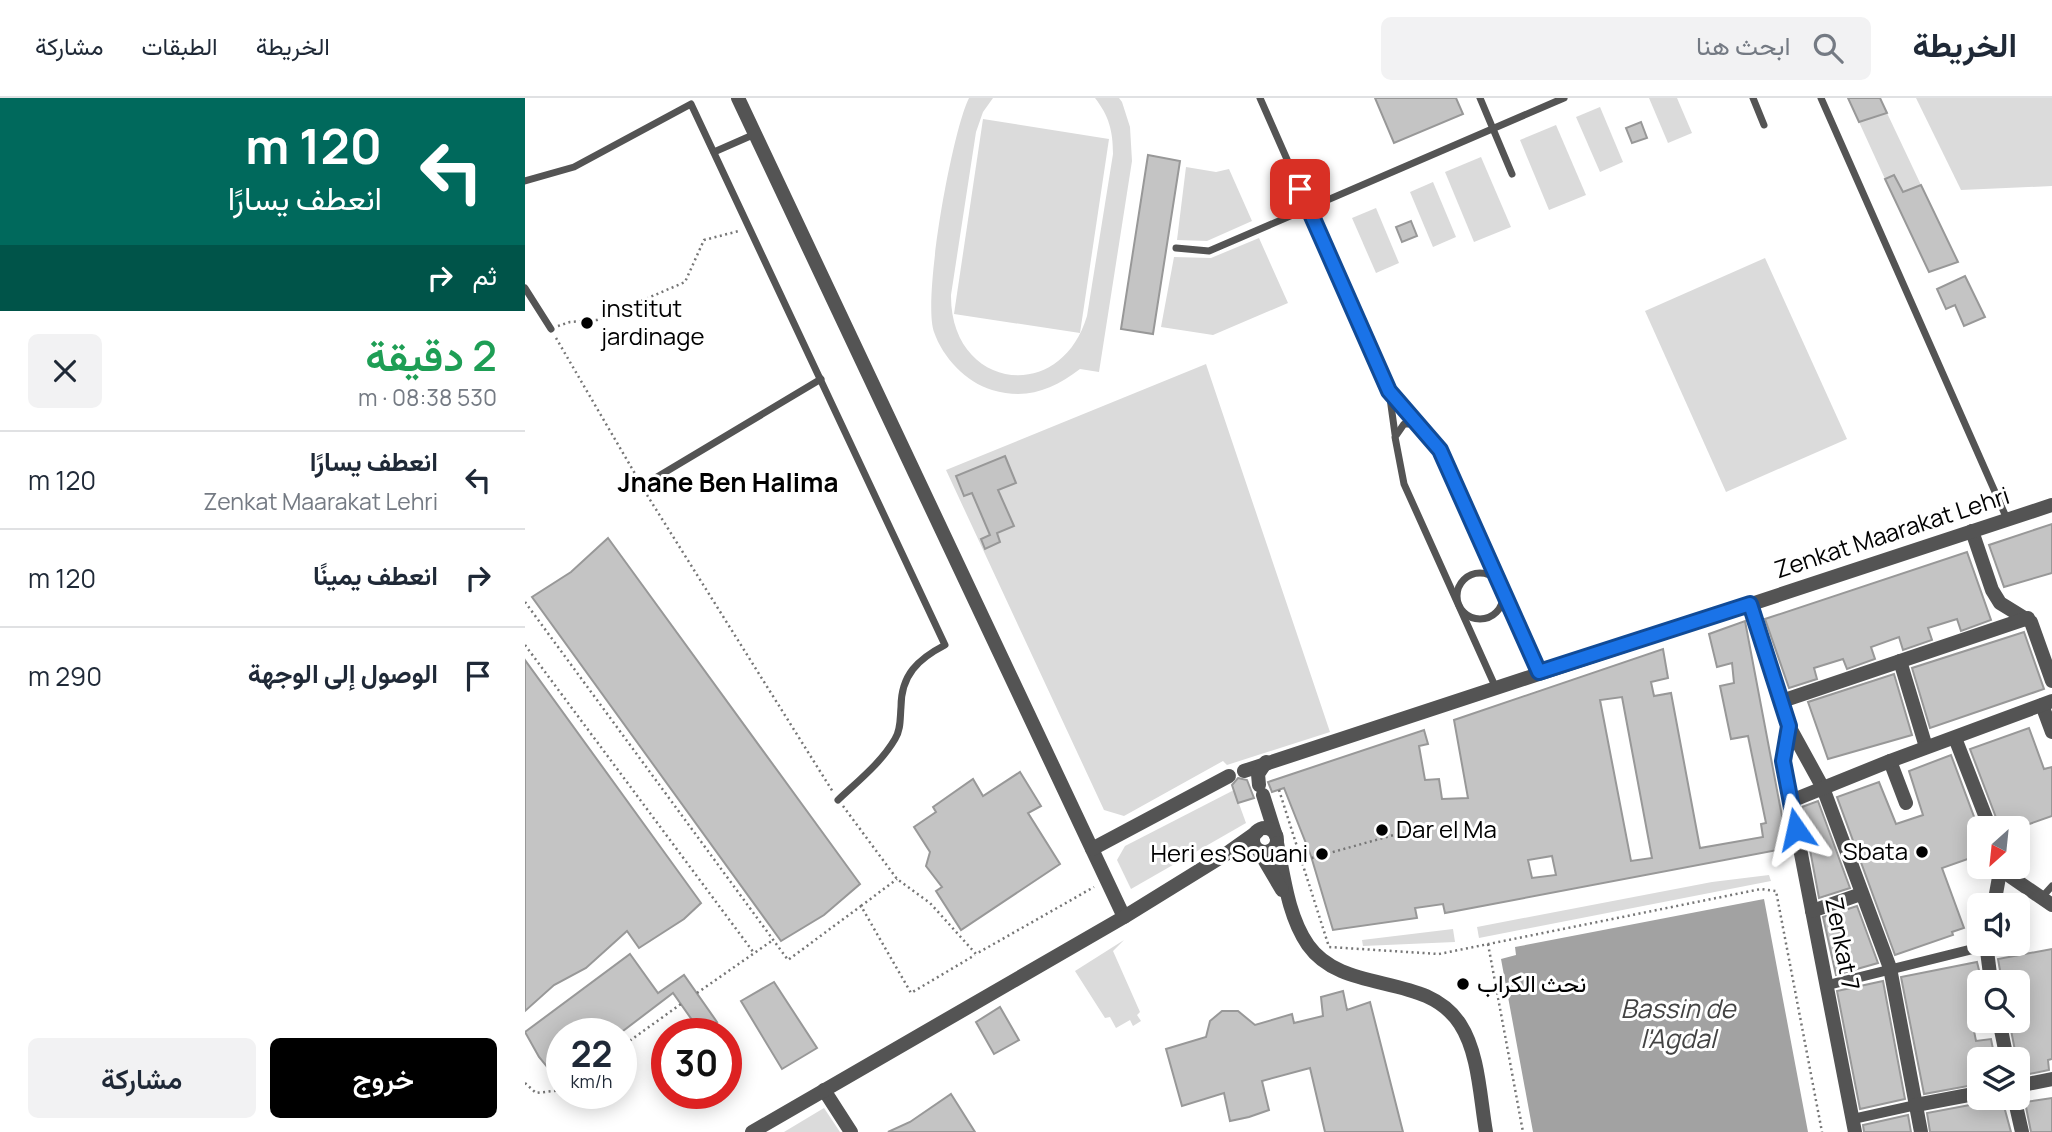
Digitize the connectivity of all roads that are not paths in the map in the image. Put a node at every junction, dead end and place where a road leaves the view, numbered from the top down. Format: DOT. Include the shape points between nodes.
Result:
graph roads {
  1 [pos="738,98"];
  2 [pos="1259,98"];
  3 [pos="1480,98"];
  4 [pos="1564,98"];
  5 [pos="1753,98"];
  6 [pos="1821,98"];
  7 [pos="1764,125"];
  8 [pos="1493,129"];
  9 [pos="755,134"];
  10 [pos="714,152"];
  11 [pos="1512,174"];
  12 [pos="525,181"];
  13 [pos="1308,208"];
  14 [pos="1176,248"];
  15 [pos="525,288"];
  16 [pos="551,329"];
  17 [pos="821,379"];
  18 [pos="1389,391"];
  19 [pos="1424,428"];
  20 [pos="1395,437"];
  21 [pos="642,486"];
  22 [pos="2052,505"];
  23 [pos="2007,519"];
  24 [pos="1972,531"];
  25 [pos="1501,586"];
  26 [pos="1750,604"];
  27 [pos="1458,605"];
  28 [pos="2028,618"];
  29 [pos="1900,661"];
  30 [pos="1539,672"];
  31 [pos="2052,681"];
  32 [pos="1495,686"];
  33 [pos="1782,701"];
  34 [pos="2047,703"];
  35 [pos="1789,726"];
  36 [pos="2052,732"];
  37 [pos="1955,738"];
  38 [pos="1926,747"];
  39 [pos="1267,761"];
  40 [pos="1890,761"];
  41 [pos="1244,771"];
  42 [pos="1229,776"];
  43 [pos="1823,788"];
  44 [pos="838,800"];
  45 [pos="1791,802"];
  46 [pos="1906,803"];
  47 [pos="1985,816"];
  48 [pos="1257,832"];
  49 [pos="1276,840"];
  50 [pos="1092,849"];
  51 [pos="1258,850"];
  52 [pos="1226,854"];
  53 [pos="2016,879"];
  54 [pos="2052,886"];
  55 [pos="1861,894"];
  56 [pos="1288,901"];
  57 [pos="2047,901"];
  58 [pos="1812,911"];
  59 [pos="1124,916"];
  60 [pos="1967,949"];
  61 [pos="1890,968"];
  62 [pos="1828,985"];
  63 [pos="2052,1079"];
  64 [pos="2030,1084"];
  65 [pos="824,1090"];
  66 [pos="1967,1095"];
  67 [pos="1916,1105"];
  68 [pos="2017,1110"];
  69 [pos="1854,1126"];
  70 [pos="752,1132"];
  71 [pos="851,1132"];
  72 [pos="1486,1132"];
  73 [pos="1921,1132"];
  74 [pos="2022,1132"];
  1 -- 9 [label="street"];
  2 -- 13 [label="lane"];
  3 -- 8 [label="lane"];
  4 -- 8 [label="lane"];
  5 -- 7 [label="lane"];
  6 -- 23 [label="lane"];
  8 -- 11 [label="lane"];
  8 -- 13 [label="lane"];
  9 -- 10 [label="lane"];
  9 -- 50 [label="street"];
  10 -- 12 [label="lane" via="691,104 574,167"];
  10 -- 17 [label="lane"];
  13 -- 14 [label="lane" via="1209,251"];
  13 -- 18 [label="lane"];
  15 -- 16 [label="lane"];
  17 -- 21 [label="lane"];
  17 -- 44 [label="lane" via="945,645 912,668 904,686 896,738"];
  18 -- 19 [label="lane"];
  18 -- 20 [label="lane"];
  19 -- 20 [label="lane" via="1414,422 1404,424"];
  19 -- 25 [label="lane" via="1440,450"];
  20 -- 27 [label="lane" via="1404,484"];
  22 -- 23 [label="street, Zenkat Maarakat Lehri"];
  23 -- 24 [label="street, Zenkat Maarakat Lehri"];
  24 -- 26 [label="street, Zenkat Maarakat Lehri"];
  24 -- 28 [label="street" via="1996,599"];
  25 -- 27 [label="lane" via="1500,607 1489,617 1468,616"];
  25 -- 27 [label="lane" via="1482,572 1467,576 1457,589"];
  25 -- 30 [label="lane"];
  26 -- 30 [label="street, Zenkat Maarakat Lehri"];
  26 -- 33 [label="street, Zenkat 7"];
  27 -- 32 [label="lane"];
  28 -- 29 [label="street"];
  28 -- 31 [label="street"];
  29 -- 33 [label="street"];
  29 -- 38 [label="street"];
  30 -- 32 [label="street, Zenkat Maarakat Lehri"];
  32 -- 39 [label="street, Zenkat Maarakat Lehri"];
  33 -- 35 [label="street, Zenkat 7"];
  34 -- 36 [label="street"];
  34 -- 37 [label="street"];
  35 -- 43 [label="street"];
  35 -- 45 [label="street, Zenkat 7" via="1783,761"];
  37 -- 38 [label="street"];
  37 -- 47 [label="street"];
  38 -- 40 [label="street"];
  39 -- 41 [label="street, Zenkat Maarakat Lehri"];
  39 -- 49 [label="street" via="1258,774"];
  40 -- 43 [label="street"];
  40 -- 46 [label="street"];
  42 -- 50 [label="street"];
  43 -- 45 [label="street"];
  43 -- 55 [label="street"];
  45 -- 58 [label="street, Zenkat 7"];
  48 -- 49 [label="street" via="1267,829"];
  48 -- 51 [label="street" via="1253,842"];
  48 -- 52 [label="street"];
  49 -- 51 [label="street" via="1270,851"];
  49 -- 56 [label="street"];
  50 -- 59 [label="street"];
  51 -- 52 [label="street"];
  51 -- 56 [label="street"];
  52 -- 59 [label="street"];
  53 -- 57 [label="street"];
  54 -- 57 [label="lane"];
  55 -- 58 [label="street"];
  55 -- 61 [label="street"];
  56 -- 72 [label="street" via="1307,944 1325,962 1352,975 1433,998 1452,1014 1470,1046"];
  58 -- 62 [label="street, Zenkat 7"];
  59 -- 65 [label="street"];
  60 -- 61 [label="street"];
  61 -- 62 [label="street"];
  61 -- 67 [label="street"];
  62 -- 69 [label="street, Zenkat 7"];
  63 -- 64 [label="street"];
  65 -- 70 [label="street"];
  65 -- 71 [label="street"];
  66 -- 67 [label="street"];
  67 -- 69 [label="street"];
  67 -- 73 [label="street"];
  68 -- 74 [label="street"];
}
